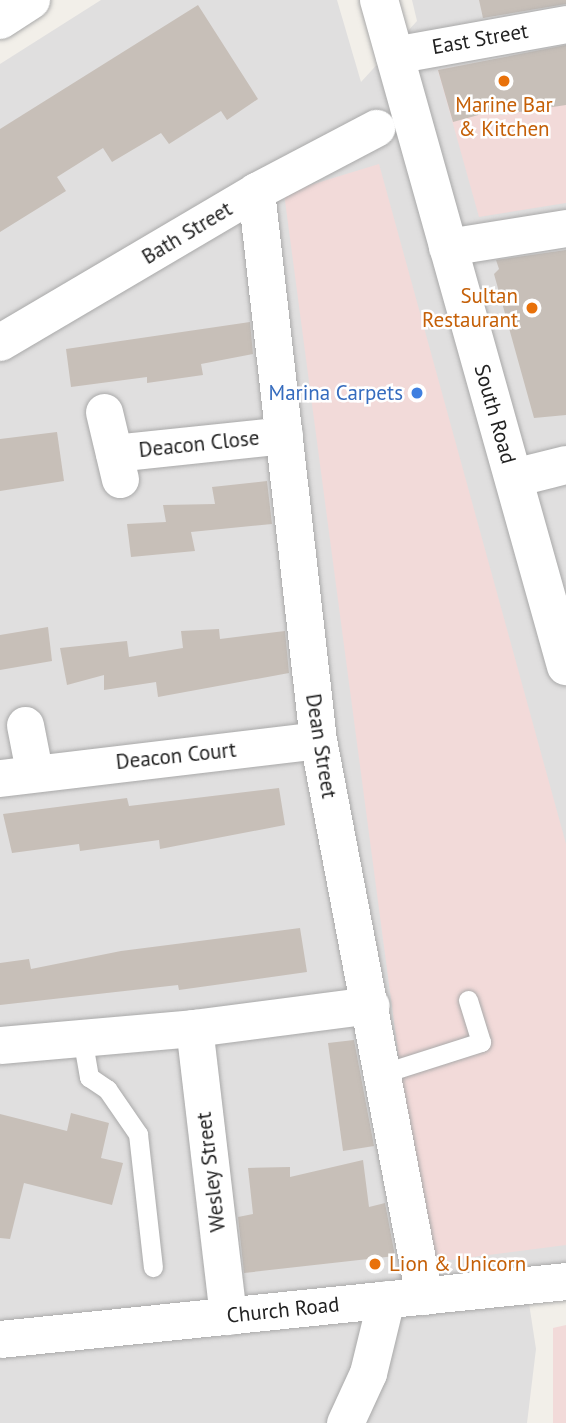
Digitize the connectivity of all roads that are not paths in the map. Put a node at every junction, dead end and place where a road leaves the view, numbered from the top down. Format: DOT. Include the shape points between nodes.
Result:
graph roads {
  1 [pos="31,0"];
  2 [pos="379,0"];
  3 [pos="0,20"];
  4 [pos="566,24"];
  5 [pos="394,55"];
  6 [pos="376,128"];
  7 [pos="256,191"];
  8 [pos="566,228"];
  9 [pos="447,247"];
  10 [pos="0,342"];
  11 [pos="104,412"];
  12 [pos="284,435"];
  13 [pos="566,466"];
  14 [pos="514,478"];
  15 [pos="566,666"];
  16 [pos="25,724"];
  17 [pos="317,740"];
  18 [pos="17,775"];
  19 [pos="468,1000"];
  20 [pos="371,1005"];
  21 [pos="194,1028"];
  22 [pos="82,1037"];
  23 [pos="0,1045"];
  24 [pos="383,1073"];
  25 [pos="153,1267"];
  26 [pos="566,1281"];
  27 [pos="424,1296"];
  28 [pos="386,1299"];
  29 [pos="228,1316"];
  30 [pos="0,1339"];
  31 [pos="345,1423"];
  1 -- 3 [label="street"];
  2 -- 5 [label="street, South Road"];
  4 -- 5 [label="street, East Street"];
  5 -- 9 [label="street, South Road"];
  6 -- 7 [label="street, Bath Street"];
  7 -- 10 [label="street, Bath Street"];
  7 -- 12 [label="street, Dean Street"];
  8 -- 9 [label="street"];
  9 -- 14 [label="street, South Road"];
  11 -- 12 [label="street, Deacon Close" via="117,466"];
  12 -- 17 [label="street, Dean Street"];
  13 -- 14 [label="street"];
  14 -- 15 [label="street, South Road"];
  16 -- 18 [label="street, Deacon Court"];
  17 -- 18 [label="street, Deacon Court"];
  17 -- 20 [label="street, Dean Street"];
  19 -- 24 [label="lane" via="481,1042"];
  20 -- 21 [label="street"];
  20 -- 24 [label="street, Dean Street"];
  21 -- 22 [label="street"];
  21 -- 29 [label="street, Wesley Street"];
  22 -- 23 [label="street"];
  22 -- 25 [label="lane" via="89,1077 107,1089 138,1133"];
  24 -- 27 [label="street, Dean Street"];
  26 -- 27 [label="street, Church Road"];
  27 -- 28 [label="street, Church Road"];
  28 -- 29 [label="street, Church Road"];
  28 -- 31 [label="street" via="368,1373"];
  29 -- 30 [label="street, Church Road"];
}
